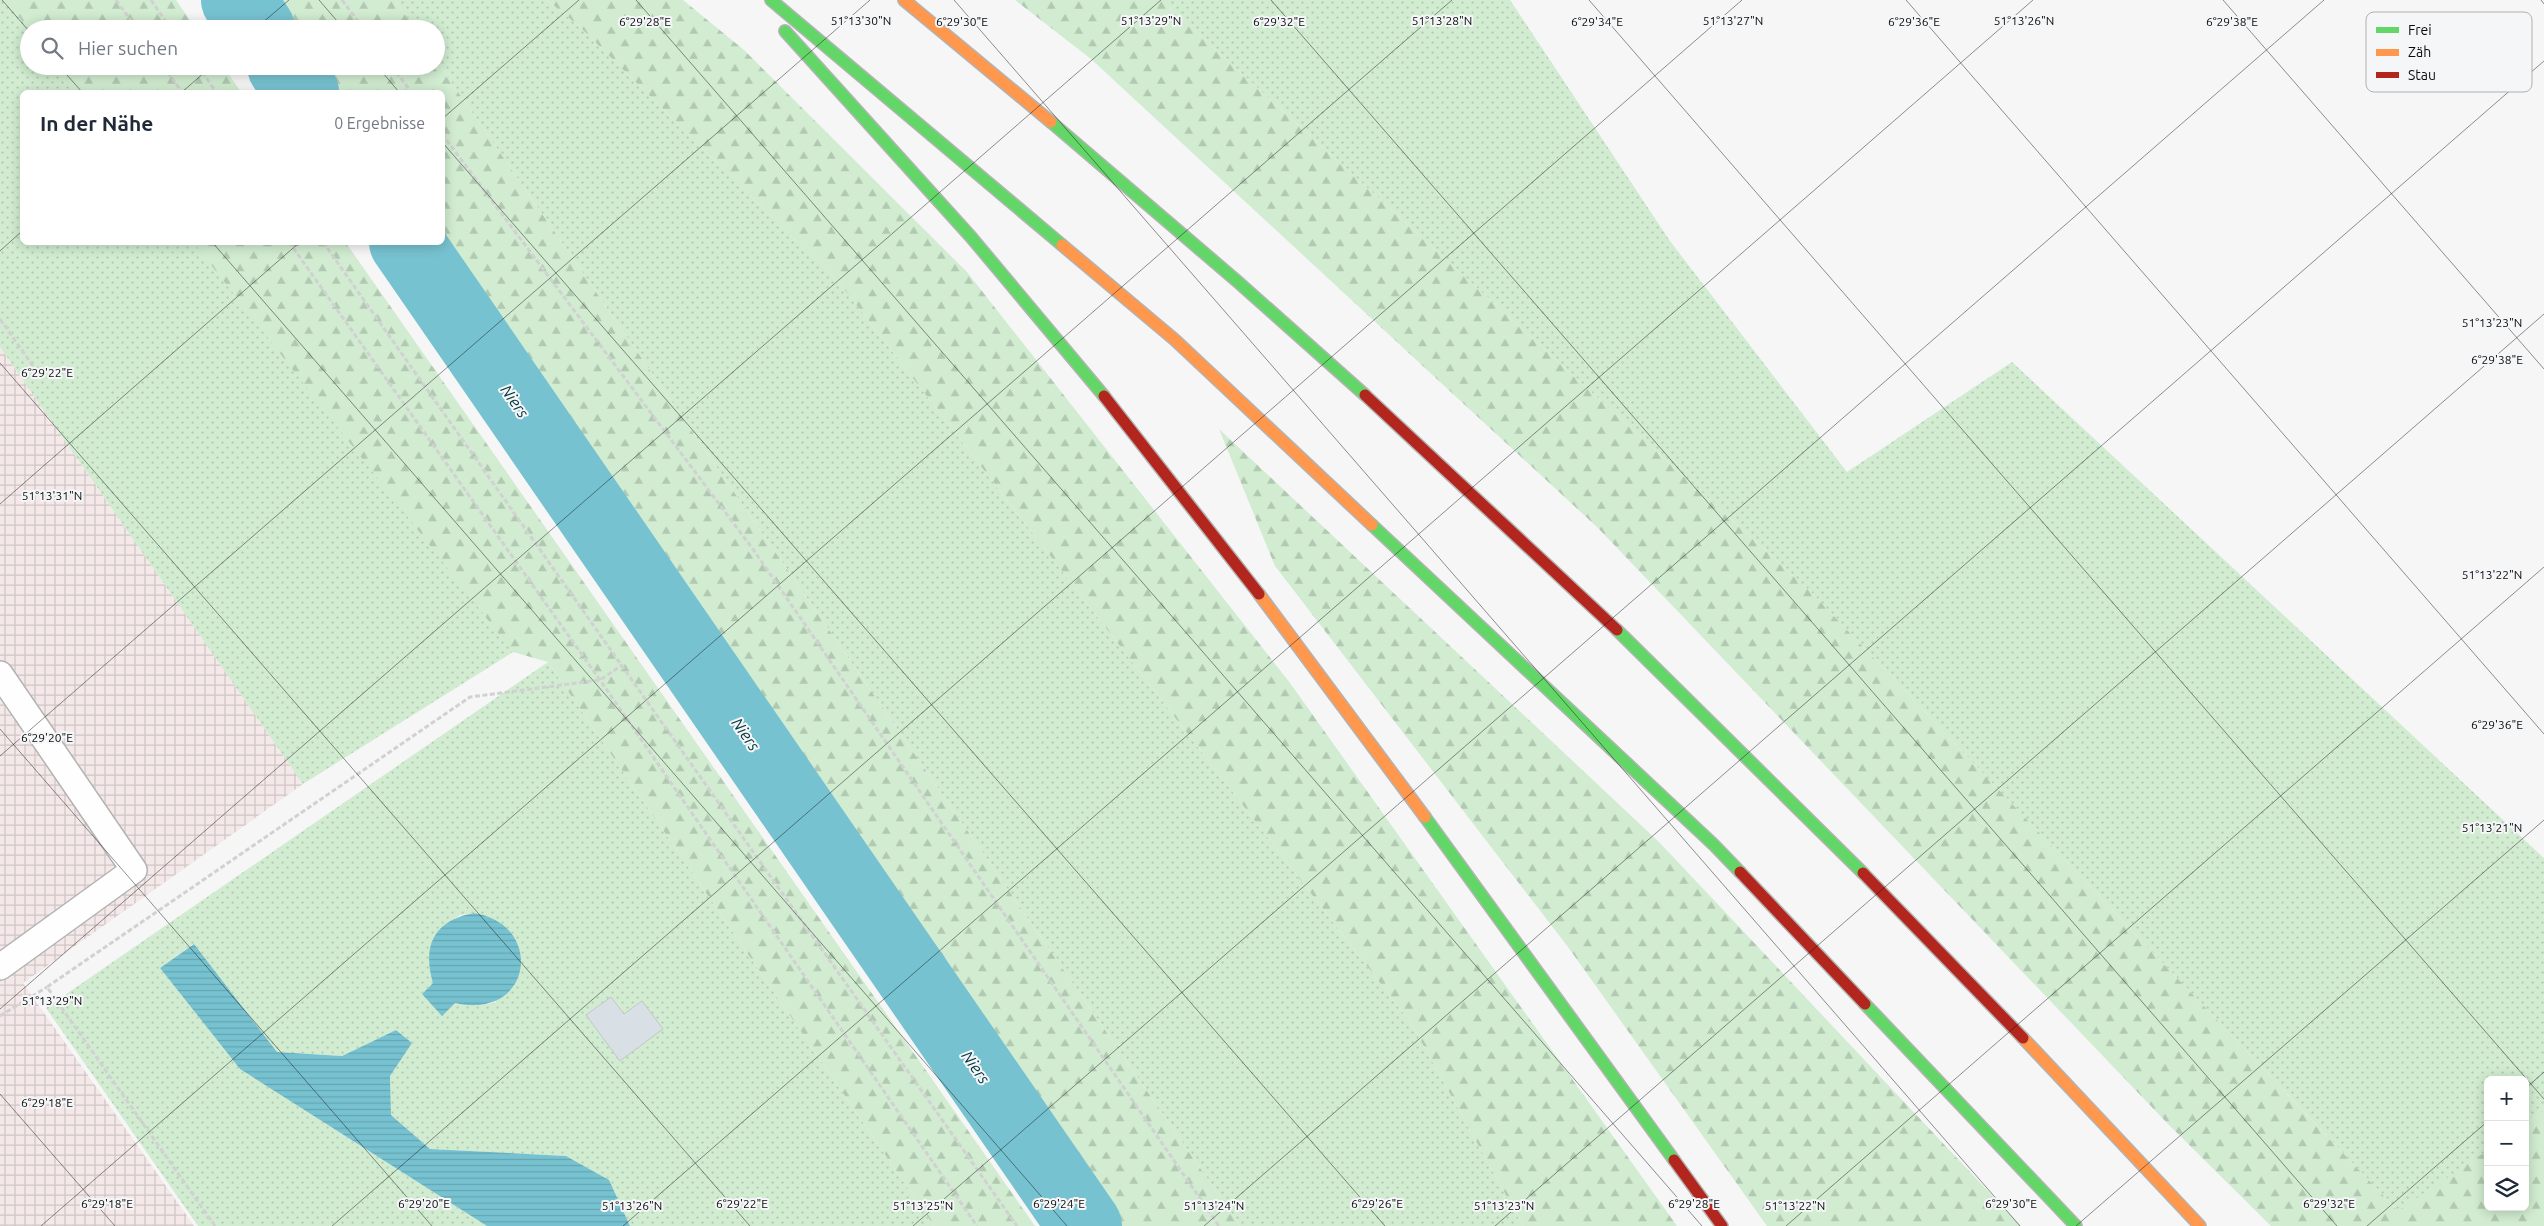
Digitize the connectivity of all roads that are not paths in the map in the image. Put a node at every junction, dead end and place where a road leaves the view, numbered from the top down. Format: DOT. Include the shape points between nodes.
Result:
graph roads {
  1 [pos="758,0"];
  2 [pos="770,0"];
  3 [pos="904,0"];
  4 [pos="0,674"];
  5 [pos="0,966"];
  6 [pos="1722,1226"];
  7 [pos="2076,1226"];
  8 [pos="2200,1226"];
  1 -- 6 [label="highway" via="1076,361 1229,554"];
  2 -- 7 [label="highway" via="1175,340 1700,831"];
  3 -- 8 [label="highway" via="1052,120 1232,276 1593,606 1771,780 2043,1058"];
  4 -- 5 [label="lane" via="134,870"];
}
